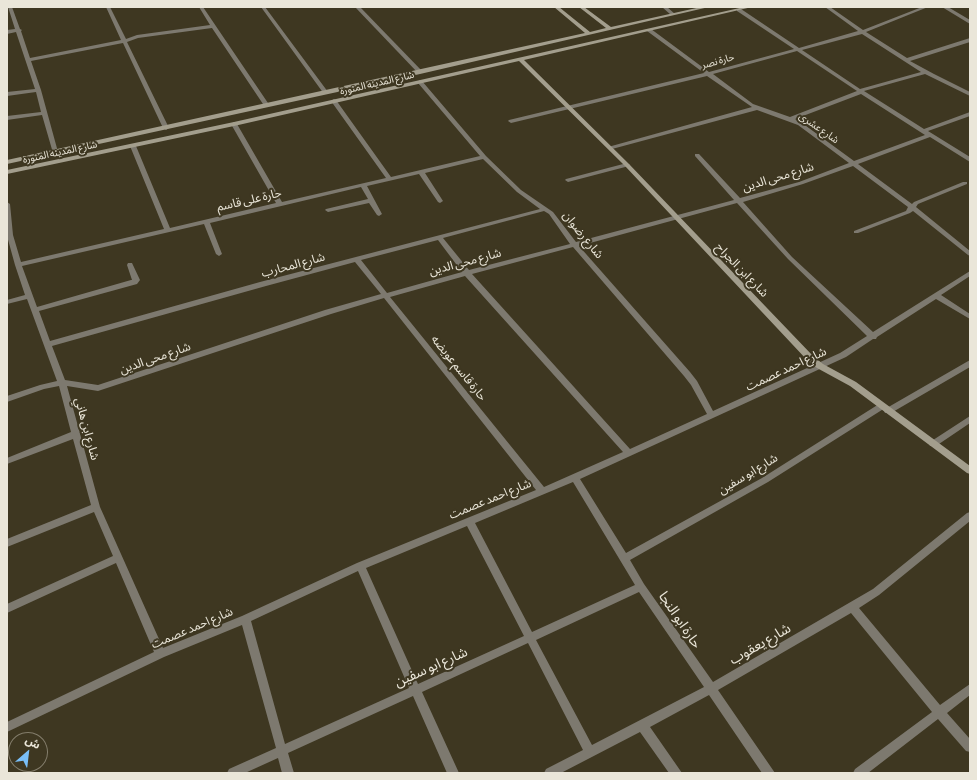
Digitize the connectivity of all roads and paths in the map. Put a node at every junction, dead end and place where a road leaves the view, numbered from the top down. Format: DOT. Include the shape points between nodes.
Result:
graph roads {
  1 [pos="10,7"];
  2 [pos="108,7"];
  3 [pos="201,7"];
  4 [pos="263,7"];
  5 [pos="356,7"];
  6 [pos="556,7"];
  7 [pos="581,7"];
  8 [pos="664,7"];
  9 [pos="707,7"];
  10 [pos="750,7"];
  11 [pos="827,7"];
  12 [pos="926,7"];
  13 [pos="944,7"];
  14 [pos="739,10"];
  15 [pos="674,14"];
  16 [pos="970,22"];
  17 [pos="212,26"];
  18 [pos="610,29"];
  19 [pos="19,30"];
  20 [pos="649,30"];
  21 [pos="7,32"];
  22 [pos="862,32"];
  23 [pos="589,34"];
  24 [pos="970,40"];
  25 [pos="126,41"];
  26 [pos="797,49"];
  27 [pos="520,59"];
  28 [pos="28,60"];
  29 [pos="907,60"];
  30 [pos="420,72"];
  31 [pos="926,72"];
  32 [pos="707,74"];
  33 [pos="420,82"];
  34 [pos="38,90"];
  35 [pos="860,91"];
  36 [pos="326,93"];
  37 [pos="7,94"];
  38 [pos="970,94"];
  39 [pos="334,101"];
  40 [pos="267,106"];
  41 [pos="569,108"];
  42 [pos="756,108"];
  43 [pos="44,113"];
  44 [pos="970,114"];
  45 [pos="7,118"];
  46 [pos="790,119"];
  47 [pos="511,121"];
  48 [pos="234,124"];
  49 [pos="166,128"];
  50 [pos="927,133"];
  51 [pos="133,146"];
  52 [pos="610,148"];
  53 [pos="55,152"];
  54 [pos="697,155"];
  55 [pos="484,157"];
  56 [pos="970,160"];
  57 [pos="7,162"];
  58 [pos="854,164"];
  59 [pos="627,165"];
  60 [pos="7,172"];
  61 [pos="421,172"];
  62 [pos="390,179"];
  63 [pos="568,180"];
  64 [pos="965,183"];
  65 [pos="364,185"];
  66 [pos="372,200"];
  67 [pos="440,201"];
  68 [pos="738,201"];
  69 [pos="7,204"];
  70 [pos="280,204"];
  71 [pos="912,207"];
  72 [pos="546,208"];
  73 [pos="328,210"];
  74 [pos="379,214"];
  75 [pos="677,218"];
  76 [pos="206,222"];
  77 [pos="168,230"];
  78 [pos="856,232"];
  79 [pos="8,235"];
  80 [pos="439,237"];
  81 [pos="574,244"];
  82 [pos="219,254"];
  83 [pos="970,254"];
  84 [pos="357,260"];
  85 [pos="18,265"];
  86 [pos="130,265"];
  87 [pos="467,273"];
  88 [pos="970,273"];
  89 [pos="935,295"];
  90 [pos="29,296"];
  91 [pos="386,296"];
  92 [pos="7,302"];
  93 [pos="35,310"];
  94 [pos="970,317"];
  95 [pos="873,337"];
  96 [pos="47,345"];
  97 [pos="970,363"];
  98 [pos="820,366"];
  99 [pos="62,383"];
  100 [pos="7,399"];
  101 [pos="885,408"];
  102 [pos="712,416"];
  103 [pos="970,419"];
  104 [pos="76,434"];
  105 [pos="933,444"];
  106 [pos="629,454"];
  107 [pos="7,461"];
  108 [pos="970,471"];
  109 [pos="575,478"];
  110 [pos="542,491"];
  111 [pos="96,507"];
  112 [pos="970,516"];
  113 [pos="469,521"];
  114 [pos="7,543"];
  115 [pos="118,558"];
  116 [pos="624,559"];
  117 [pos="360,566"];
  118 [pos="641,587"];
  119 [pos="852,607"];
  120 [pos="7,609"];
  121 [pos="245,619"];
  122 [pos="530,638"];
  123 [pos="160,654"];
  124 [pos="414,689"];
  125 [pos="711,689"];
  126 [pos="970,689"];
  127 [pos="940,713"];
  128 [pos="642,725"];
  129 [pos="7,726"];
  130 [pos="970,747"];
  131 [pos="281,750"];
  132 [pos="590,753"];
  133 [pos="233,773"];
  134 [pos="288,773"];
  135 [pos="453,773"];
  136 [pos="550,773"];
  137 [pos="676,773"];
  138 [pos="769,773"];
  139 [pos="859,773"];
  1 -- 19 [label="street"];
  2 -- 25 [label="street"];
  3 -- 17 [label="street"];
  4 -- 36 [label="street"];
  5 -- 30 [label="street"];
  6 -- 23 [label="main road"];
  7 -- 18 [label="main road"];
  8 -- 15 [label="street"];
  9 -- 15 [label="main road, شارع المدينه المنورة"];
  10 -- 14 [label="main road, شارع المدينه المنورة"];
  11 -- 22 [label="street"];
  12 -- 22 [label="street, حارة نصر"];
  13 -- 16 [label="street"];
  14 -- 20 [label="main road, شارع المدينه المنورة"];
  14 -- 26 [label="street"];
  15 -- 18 [label="main road, شارع المدينه المنورة"];
  17 -- 25 [label="street" via="137,37"];
  17 -- 40 [label="street"];
  18 -- 23 [label="main road, شارع المدينه المنورة"];
  19 -- 21 [label="street"];
  19 -- 28 [label="street"];
  20 -- 27 [label="main road, شارع المدينه المنورة"];
  20 -- 32 [label="street, شارع عشرى"];
  22 -- 26 [label="street, حارة نصر"];
  22 -- 29 [label="street"];
  23 -- 30 [label="main road, شارع المدينه المنورة"];
  24 -- 29 [label="street"];
  25 -- 28 [label="street"];
  25 -- 49 [label="street"];
  26 -- 32 [label="street, حارة نصر"];
  26 -- 35 [label="street"];
  27 -- 33 [label="main road, شارع المدينه المنورة"];
  27 -- 41 [label="main road, شارع ابن الجراح"];
  28 -- 34 [label="street"];
  29 -- 31 [label="street"];
  30 -- 36 [label="main road, شارع المدينه المنورة"];
  31 -- 35 [label="street"];
  31 -- 38 [label="street"];
  32 -- 41 [label="street, حارة نصر"];
  32 -- 42 [label="street, شارع عشرى"];
  33 -- 39 [label="main road, شارع المدينه المنورة"];
  33 -- 55 [label="street, شارع رضوان"];
  34 -- 37 [label="street"];
  34 -- 43 [label="street"];
  35 -- 46 [label="street" via="858,94"];
  35 -- 50 [label="street"];
  36 -- 40 [label="main road, شارع المدينه المنورة"];
  39 -- 48 [label="main road, شارع المدينه المنورة"];
  39 -- 62 [label="street"];
  40 -- 49 [label="main road, شارع المدينه المنورة"];
  41 -- 47 [label="street, حارة نصر"];
  41 -- 52 [label="main road, شارع ابن الجراح"];
  42 -- 46 [label="street, شارع عشرى"];
  42 -- 52 [label="street"];
  43 -- 45 [label="street"];
  43 -- 53 [label="street"];
  44 -- 50 [label="street, شارع محى الدين"];
  46 -- 58 [label="street, شارع عشرى"];
  48 -- 51 [label="main road, شارع المدينه المنورة"];
  48 -- 70 [label="street"];
  49 -- 53 [label="main road, شارع المدينه المنورة"];
  50 -- 56 [label="street"];
  50 -- 58 [label="street, شارع محى الدين"];
  51 -- 60 [label="main road, شارع المدينه المنورة"];
  51 -- 77 [label="street"];
  52 -- 59 [label="main road, شارع ابن الجراح"];
  53 -- 57 [label="main road, شارع المدينه المنورة"];
  54 -- 68 [label="street"];
  55 -- 61 [label="street, حارة على قاسم"];
  55 -- 72 [label="street, شارع رضوان" via="519,191"];
  58 -- 68 [label="street, شارع محى الدين"];
  58 -- 71 [label="street, شارع عشرى"];
  59 -- 63 [label="street"];
  59 -- 75 [label="main road, شارع ابن الجراح"];
  61 -- 62 [label="street, حارة على قاسم"];
  61 -- 67 [label="street"];
  62 -- 65 [label="street, حارة على قاسم"];
  64 -- 71 [label="street"];
  65 -- 66 [label="street"];
  65 -- 70 [label="street, حارة على قاسم"];
  66 -- 73 [label="street"];
  66 -- 74 [label="street"];
  68 -- 75 [label="street, شارع محى الدين"];
  68 -- 95 [label="street" via="790,258"];
  69 -- 79 [label="street, شارع ابن هاني"];
  70 -- 76 [label="street, حارة على قاسم"];
  71 -- 78 [label="street" via="908,212"];
  71 -- 83 [label="street, شارع عشرى"];
  72 -- 80 [label="street, شارع المحارب"];
  72 -- 81 [label="street, شارع رضوان"];
  75 -- 81 [label="street, شارع محى الدين"];
  75 -- 98 [label="main road, شارع ابن الجراح"];
  76 -- 77 [label="street, حارة على قاسم"];
  76 -- 82 [label="street"];
  77 -- 85 [label="street, حارة على قاسم"];
  79 -- 85 [label="street, شارع ابن هاني"];
  80 -- 84 [label="street, شارع المحارب"];
  80 -- 87 [label="street"];
  81 -- 87 [label="street, شارع محى الدين"];
  81 -- 102 [label="street, شارع رضوان" via="687,374"];
  84 -- 91 [label="street, حارة قاسم عويضه"];
  84 -- 96 [label="street, شارع المحارب"];
  85 -- 90 [label="street, شارع ابن هاني"];
  86 -- 93 [label="street" via="136,280 134,282"];
  87 -- 91 [label="street, شارع محى الدين"];
  87 -- 106 [label="street"];
  88 -- 89 [label="street, شارع احمد عصمت"];
  89 -- 94 [label="street"];
  89 -- 95 [label="street, شارع احمد عصمت"];
  90 -- 92 [label="street"];
  90 -- 93 [label="street, شارع ابن هاني"];
  91 -- 99 [label="street, شارع محى الدين" via="328,312 98,388 88,389 72,383"];
  91 -- 110 [label="street, حارة قاسم عويضه"];
  93 -- 96 [label="street, شارع ابن هاني"];
  95 -- 98 [label="street, شارع احمد عصمت" via="844,356"];
  96 -- 99 [label="street, شارع ابن هاني"];
  97 -- 101 [label="street, شارع ابو سفين"];
  98 -- 101 [label="main road, شارع ابن الجراح" via="853,384"];
  98 -- 102 [label="street, شارع احمد عصمت"];
  99 -- 100 [label="street, شارع محى الدين"];
  99 -- 104 [label="street, شارع ابن هاني"];
  101 -- 105 [label="main road, شارع ابن الجراح"];
  101 -- 116 [label="street, شارع ابو سفين" via="765,480"];
  102 -- 106 [label="street, شارع احمد عصمت"];
  103 -- 105 [label="street"];
  104 -- 107 [label="street"];
  104 -- 111 [label="street, شارع ابن هاني"];
  105 -- 108 [label="main road, شارع ابن الجراح"];
  106 -- 109 [label="street, شارع احمد عصمت"];
  109 -- 110 [label="street, شارع احمد عصمت"];
  109 -- 116 [label="street, حارة ابو النجا"];
  110 -- 113 [label="street, شارع احمد عصمت"];
  111 -- 114 [label="street"];
  111 -- 115 [label="street, شارع ابن هاني"];
  112 -- 119 [label="street, شارع يعقوب" via="876,592"];
  113 -- 117 [label="street, شارع احمد عصمت"];
  113 -- 122 [label="street"];
  115 -- 120 [label="street"];
  115 -- 123 [label="street, شارع ابن هاني"];
  116 -- 118 [label="street, حارة ابو النجا"];
  117 -- 121 [label="street, شارع احمد عصمت"];
  117 -- 124 [label="street"];
  118 -- 122 [label="street, شارع ابو سفين"];
  118 -- 125 [label="street, حارة ابو النجا"];
  119 -- 125 [label="street, شارع يعقوب"];
  119 -- 127 [label="street"];
  121 -- 123 [label="street, شارع احمد عصمت"];
  121 -- 131 [label="street"];
  122 -- 124 [label="street, شارع ابو سفين"];
  122 -- 132 [label="street"];
  123 -- 129 [label="street, شارع احمد عصمت"];
  124 -- 131 [label="street, شارع ابو سفين"];
  124 -- 135 [label="street"];
  125 -- 128 [label="street, شارع يعقوب"];
  125 -- 138 [label="street, حارة ابو النجا"];
  126 -- 127 [label="street"];
  127 -- 130 [label="street"];
  127 -- 139 [label="street"];
  128 -- 132 [label="street, شارع يعقوب"];
  128 -- 137 [label="street"];
  131 -- 133 [label="street, شارع ابو سفين"];
  131 -- 134 [label="street"];
  132 -- 136 [label="street, شارع يعقوب"];
}
